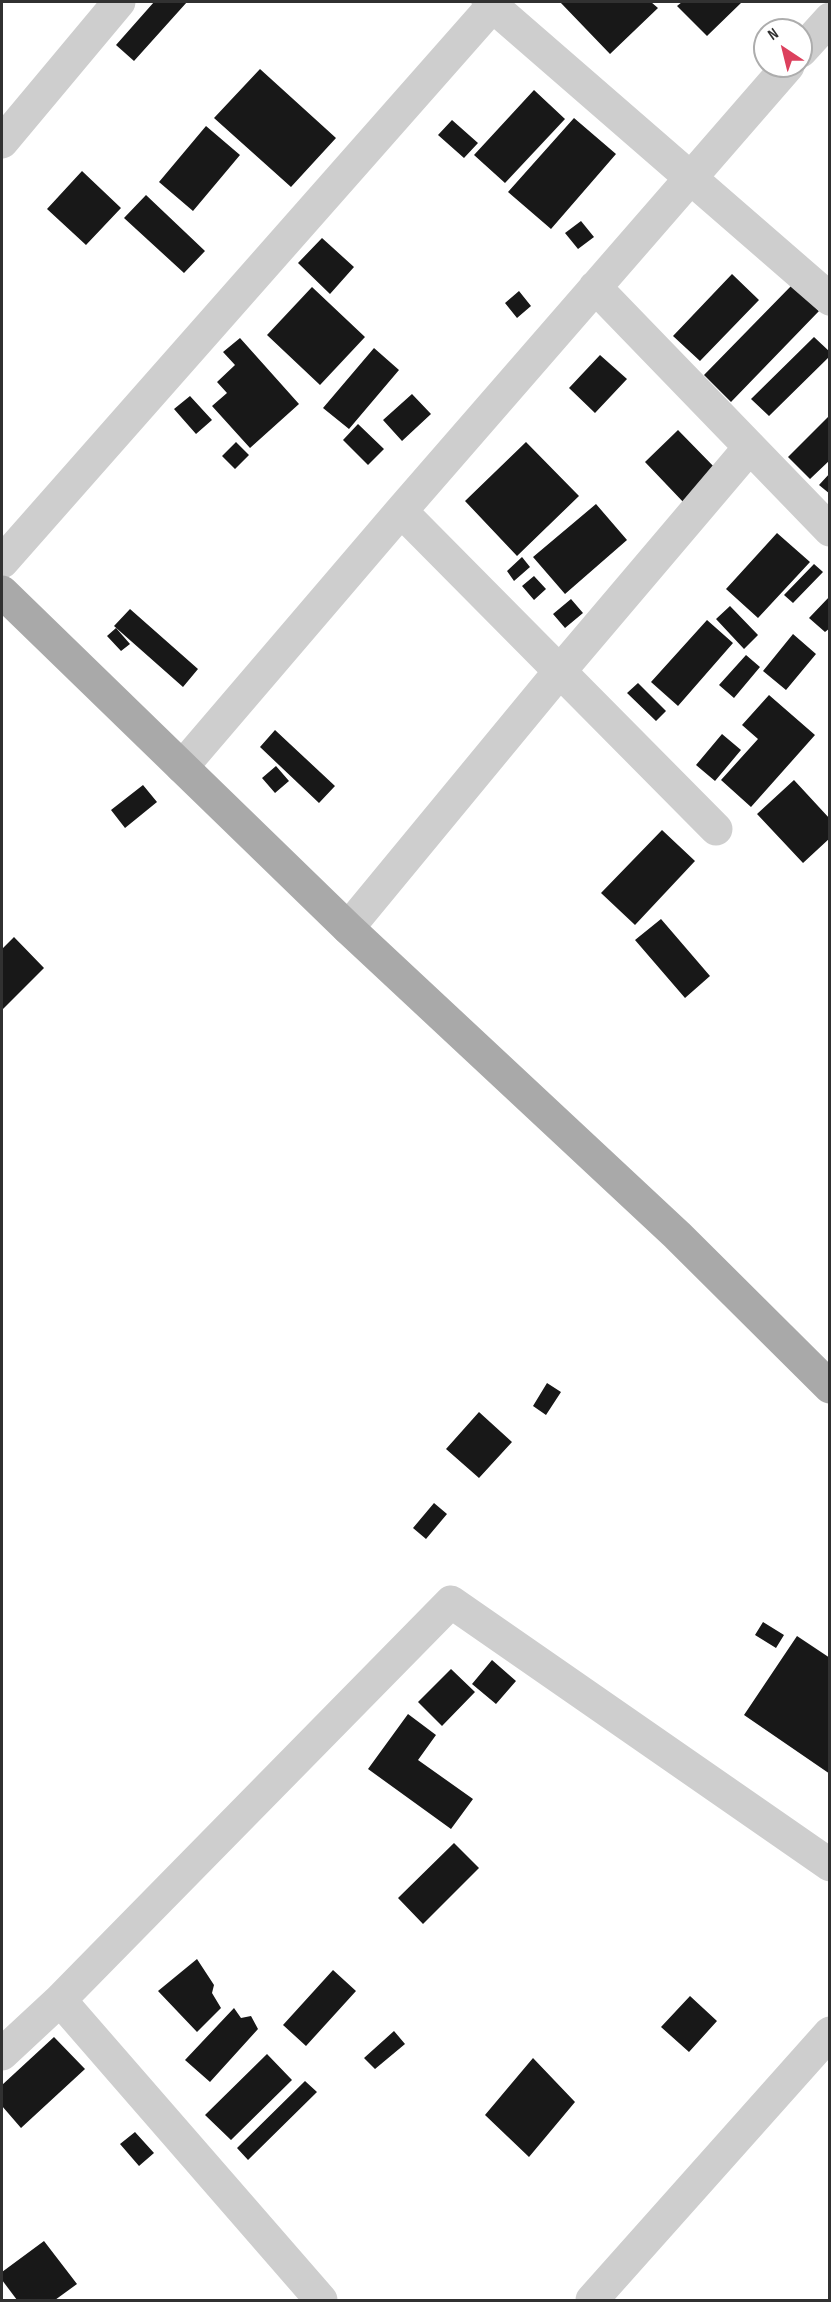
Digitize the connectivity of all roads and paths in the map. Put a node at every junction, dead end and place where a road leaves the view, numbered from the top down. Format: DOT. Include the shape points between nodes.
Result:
graph roads {
  1 [pos="119,2"];
  2 [pos="492,3"];
  3 [pos="830,19"];
  4 [pos="813,38"];
  5 [pos="778,78"];
  6 [pos="2,142"];
  7 [pos="690,178"];
  8 [pos="595,287"];
  9 [pos="830,299"];
  10 [pos="750,447"];
  11 [pos="401,511"];
  12 [pos="830,530"];
  13 [pos="2,562"];
  14 [pos="2,592"];
  15 [pos="560,671"];
  16 [pos="182,768"];
  17 [pos="716,829"];
  18 [pos="348,928"];
  19 [pos="830,1387"];
  20 [pos="830,1865"];
  21 [pos="60,2000"];
  22 [pos="830,2033"];
  23 [pos="2,2054"];
  24 [pos="321,2301"];
  25 [pos="592,2301"];
  1 -- 6 [label="street"];
  2 -- 7 [label="street"];
  2 -- 13 [label="street"];
  3 -- 4 [label="street"];
  5 -- 7 [label="street"];
  7 -- 8 [label="street"];
  7 -- 9 [label="street"];
  8 -- 10 [label="street"];
  8 -- 11 [label="street"];
  10 -- 12 [label="street"];
  10 -- 15 [label="street"];
  11 -- 15 [label="street"];
  11 -- 16 [label="street"];
  14 -- 16 [label="main road"];
  15 -- 17 [label="street"];
  15 -- 18 [label="street"];
  16 -- 18 [label="main road"];
  18 -- 19 [label="main road" via="677,1235"];
  20 -- 21 [label="street" via="451,1602"];
  21 -- 23 [label="street"];
  21 -- 24 [label="street"];
  22 -- 25 [label="street"];
}
